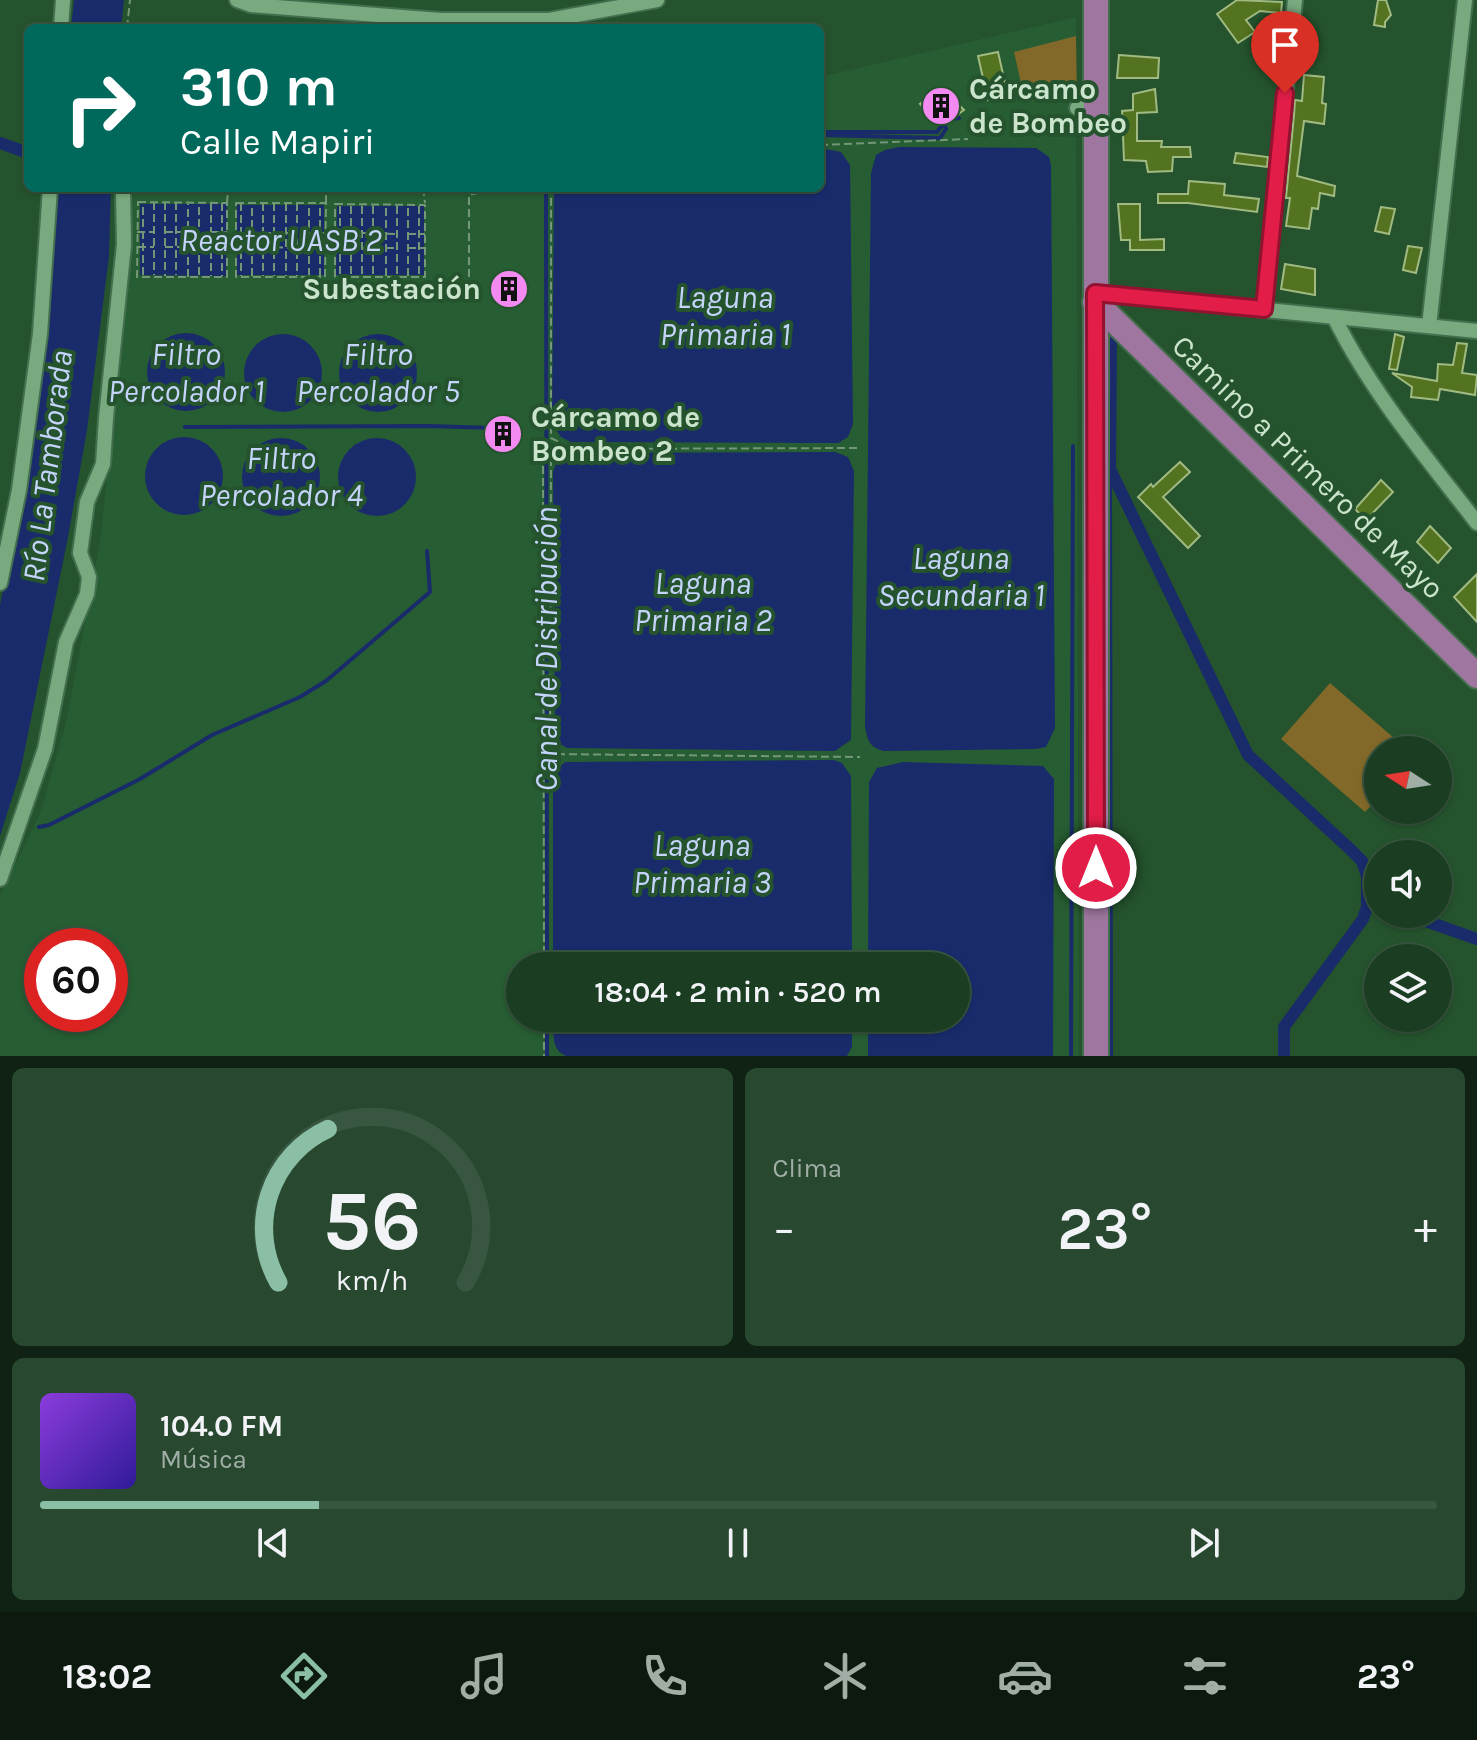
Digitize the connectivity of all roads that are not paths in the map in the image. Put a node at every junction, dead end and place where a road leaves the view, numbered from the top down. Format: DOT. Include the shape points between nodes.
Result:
graph roads {
  1 [pos="63,0"];
  2 [pos="237,0"];
  3 [pos="657,0"];
  4 [pos="1096,0"];
  5 [pos="1295,0"];
  6 [pos="1465,0"];
  7 [pos="61,24"];
  8 [pos="50,192"];
  9 [pos="123,192"];
  10 [pos="1095,298"];
  11 [pos="1264,309"];
  12 [pos="1334,317"];
  13 [pos="1429,326"];
  14 [pos="1477,331"];
  15 [pos="1477,523"];
  16 [pos="0,583"];
  17 [pos="1477,676"];
  18 [pos="0,879"];
  19 [pos="1096,1056"];
  1 -- 7 [label="street"];
  2 -- 3 [label="street" via="440,20 549,20"];
  4 -- 10 [label="main road" via="1086,109"];
  5 -- 11 [label="street"];
  6 -- 13 [label="street"];
  8 -- 16 [label="street" via="40,334 19,490"];
  9 -- 18 [label="street" via="124,245 106,444 87,502 80,553 89,577 87,594 66,642 45,749"];
  10 -- 11 [label="street"];
  10 -- 17 [label="main road, Camino a Primero de Mayo"];
  10 -- 19 [label="main road"];
  11 -- 12 [label="street"];
  12 -- 13 [label="street"];
  12 -- 15 [label="street" via="1397,420"];
  13 -- 14 [label="street"];
}
